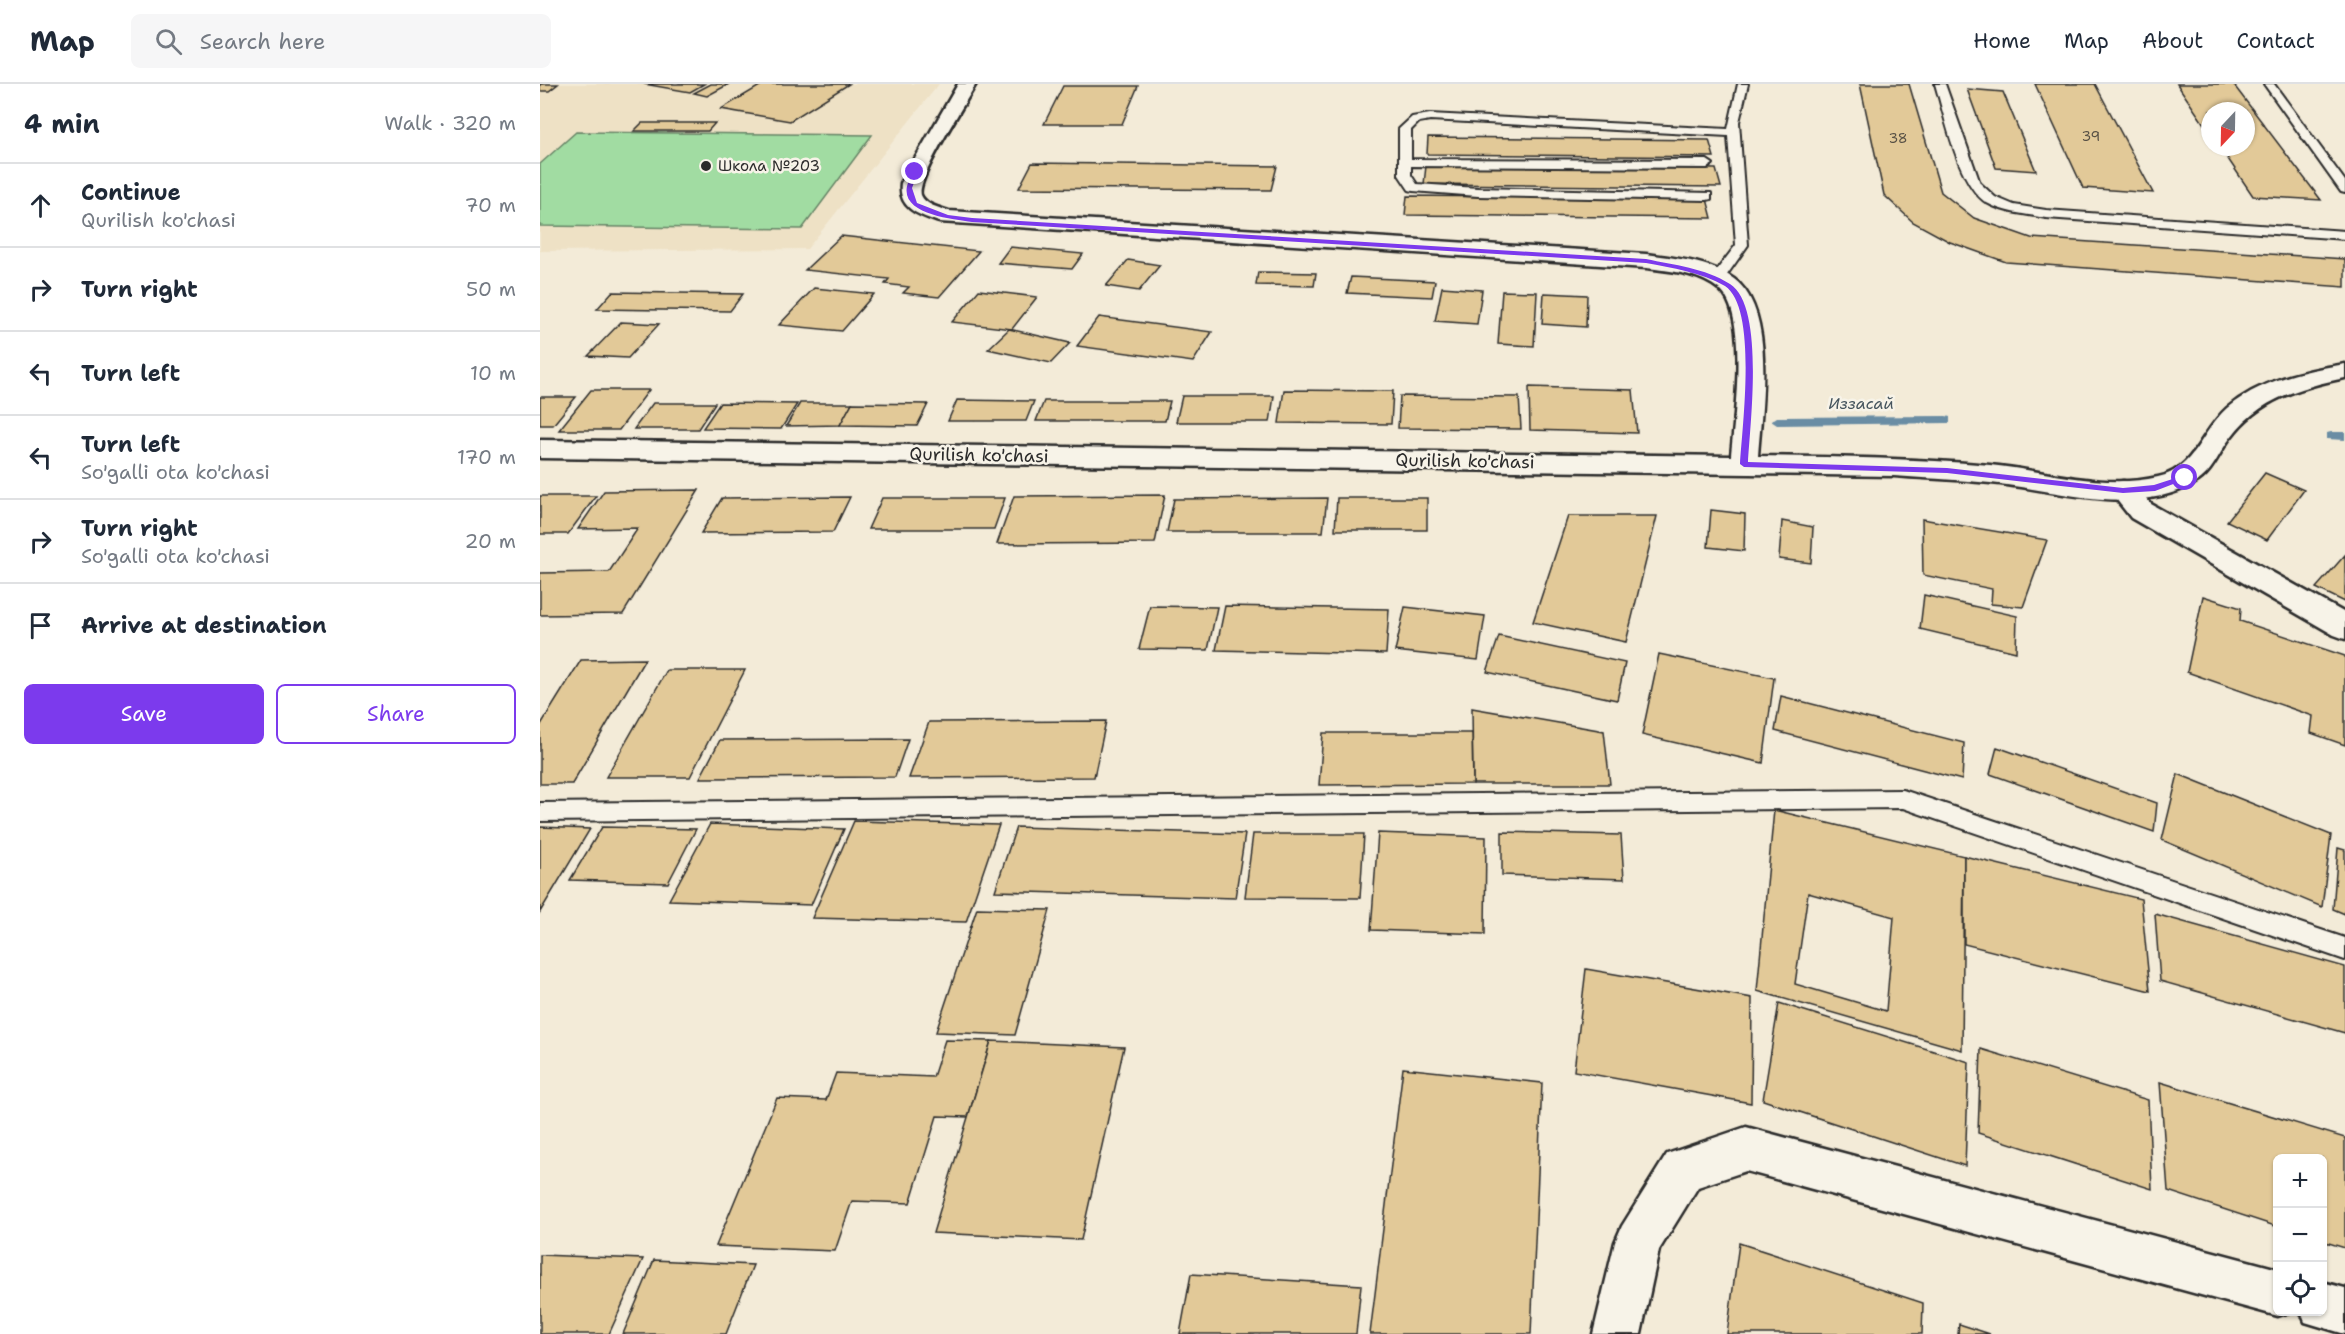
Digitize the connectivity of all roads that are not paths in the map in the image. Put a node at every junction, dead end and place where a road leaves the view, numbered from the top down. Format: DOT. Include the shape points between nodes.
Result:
graph roads {
  1 [pos="967,84"];
  2 [pos="1743,84"];
  3 [pos="1940,84"];
  4 [pos="2269,84"];
  5 [pos="1734,133"];
  6 [pos="1406,162"];
  7 [pos="1707,164"];
  8 [pos="2345,189"];
  9 [pos="1707,196"];
  10 [pos="2345,235"];
  11 [pos="1717,279"];
  12 [pos="2345,371"];
  13 [pos="540,450"];
  14 [pos="1744,464"];
  15 [pos="2123,490"];
  16 [pos="2345,627"];
  17 [pos="540,812"];
  18 [pos="2345,949"];
  19 [pos="2273,1292"];
  20 [pos="2327,1306"];
  21 [pos="2345,1311"];
  22 [pos="1617,1334"];
  1 -- 11 [label="street" via="909,188 915,204 946,217 1646,261 1682,267"];
  2 -- 5 [label="lane"];
  3 -- 10 [label="lane" via="1974,184 1992,200 2011,208 2046,214"];
  4 -- 8 [label="lane"];
  5 -- 6 [label="lane" via="1430,117 1416,119 1405,129"];
  5 -- 11 [label="lane" via="1742,245"];
  6 -- 7 [label="lane"];
  6 -- 9 [label="lane" via="1405,175 1413,188"];
  11 -- 14 [label="street" via="1740,300 1750,347"];
  12 -- 15 [label="street, Qurilish ko'chasi" via="2298,379 2274,388 2234,415 2202,462 2185,478 2155,488"];
  13 -- 14 [label="street, Qurilish ko'chasi"];
  14 -- 15 [label="street, Qurilish ko'chasi" via="1947,471"];
  15 -- 16 [label="street" via="2141,511"];
  17 -- 18 [label="lane" via="1903,799"];
  19 -- 22 [label="street" via="1746,1149 1683,1170 1638,1242"];
  20 -- 21 [label="street"];
}
